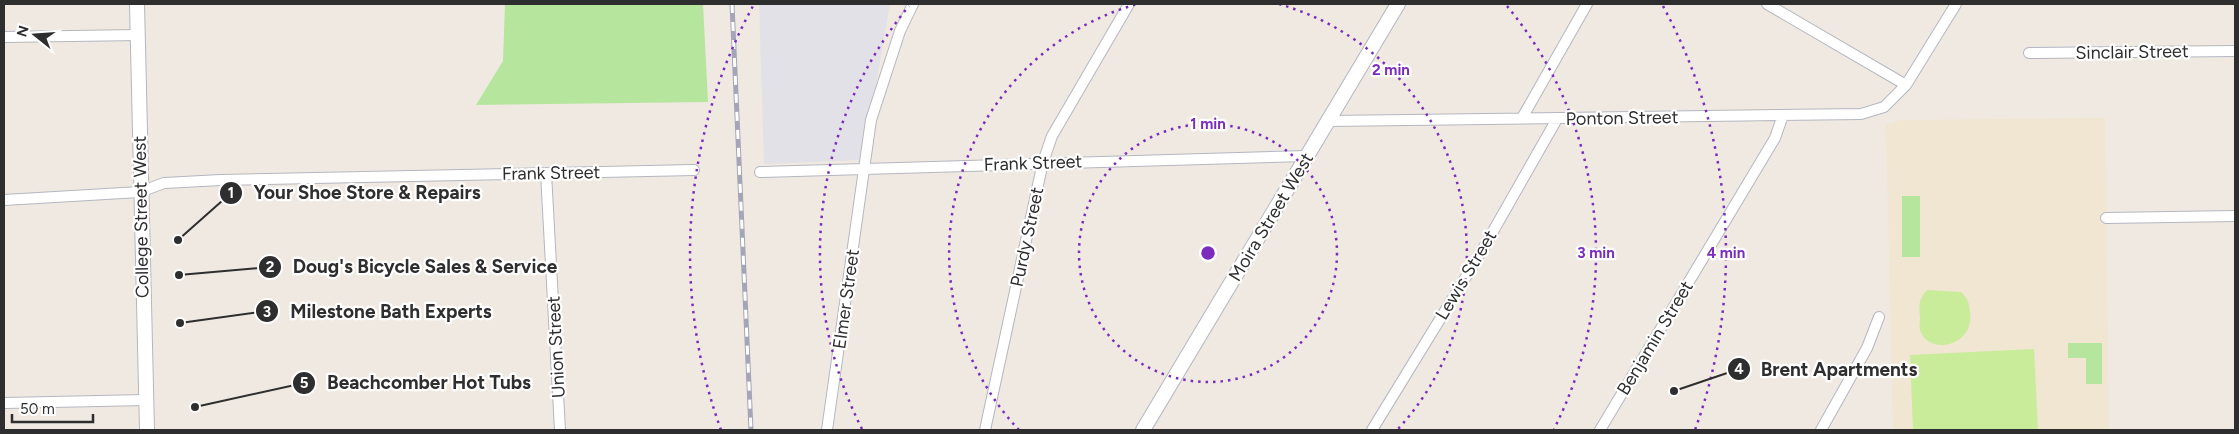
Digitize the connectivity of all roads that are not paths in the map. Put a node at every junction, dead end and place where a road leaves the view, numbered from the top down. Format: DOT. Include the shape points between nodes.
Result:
graph roads {
  1 [pos="138,4"];
  2 [pos="913,4"];
  3 [pos="1129,4"];
  4 [pos="1398,4"];
  5 [pos="1587,4"];
  6 [pos="1766,4"];
  7 [pos="1956,4"];
  8 [pos="139,35"];
  9 [pos="4,37"];
  10 [pos="2235,51"];
  11 [pos="2028,53"];
  12 [pos="1906,85"];
  13 [pos="1783,115"];
  14 [pos="1522,118"];
  15 [pos="1557,118"];
  16 [pos="1328,121"];
  17 [pos="1307,156"];
  18 [pos="1044,162"];
  19 [pos="864,168"];
  20 [pos="694,170"];
  21 [pos="760,172"];
  22 [pos="546,174"];
  23 [pos="140,192"];
  24 [pos="4,200"];
  25 [pos="2235,216"];
  26 [pos="2106,218"];
  27 [pos="1879,317"];
  28 [pos="146,400"];
  29 [pos="4,403"];
  30 [pos="146,430"];
  31 [pos="560,430"];
  32 [pos="827,430"];
  33 [pos="986,430"];
  34 [pos="1143,430"];
  35 [pos="1372,430"];
  36 [pos="1600,430"];
  37 [pos="1821,430"];
  1 -- 8 [label="main road, College Street West"];
  2 -- 19 [label="street, Elmer Street" via="900,31 871,120"];
  3 -- 18 [label="street, Purdy Street" via="1052,136"];
  4 -- 16 [label="main road, Moira Street West"];
  5 -- 14 [label="street"];
  6 -- 12 [label="street"];
  7 -- 12 [label="street, Ponton Street"];
  8 -- 9 [label="street"];
  8 -- 23 [label="main road, College Street West"];
  10 -- 11 [label="street, Sinclair Street"];
  12 -- 13 [label="street, Ponton Street" via="1884,108 1861,114"];
  13 -- 15 [label="street, Ponton Street"];
  13 -- 36 [label="street, Benjamin Street" via="1775,138"];
  14 -- 15 [label="street, Ponton Street"];
  14 -- 16 [label="street, Ponton Street"];
  15 -- 35 [label="street, Lewis Street" via="1483,249"];
  16 -- 17 [label="main road, Moira Street West"];
  17 -- 18 [label="street, Frank Street"];
  17 -- 34 [label="main road, Moira Street West"];
  18 -- 19 [label="street, Frank Street"];
  18 -- 33 [label="street, Purdy Street"];
  19 -- 21 [label="street, Frank Street"];
  19 -- 32 [label="street, Elmer Street"];
  20 -- 22 [label="street, Frank Street"];
  22 -- 23 [label="street, Frank Street" via="173,182"];
  22 -- 31 [label="street, Union Street"];
  23 -- 24 [label="street, Frank Street"];
  23 -- 28 [label="main road, College Street West"];
  25 -- 26 [label="street"];
  27 -- 37 [label="street" via="1867,348"];
  28 -- 29 [label="street"];
  28 -- 30 [label="main road, College Street West"];
}
